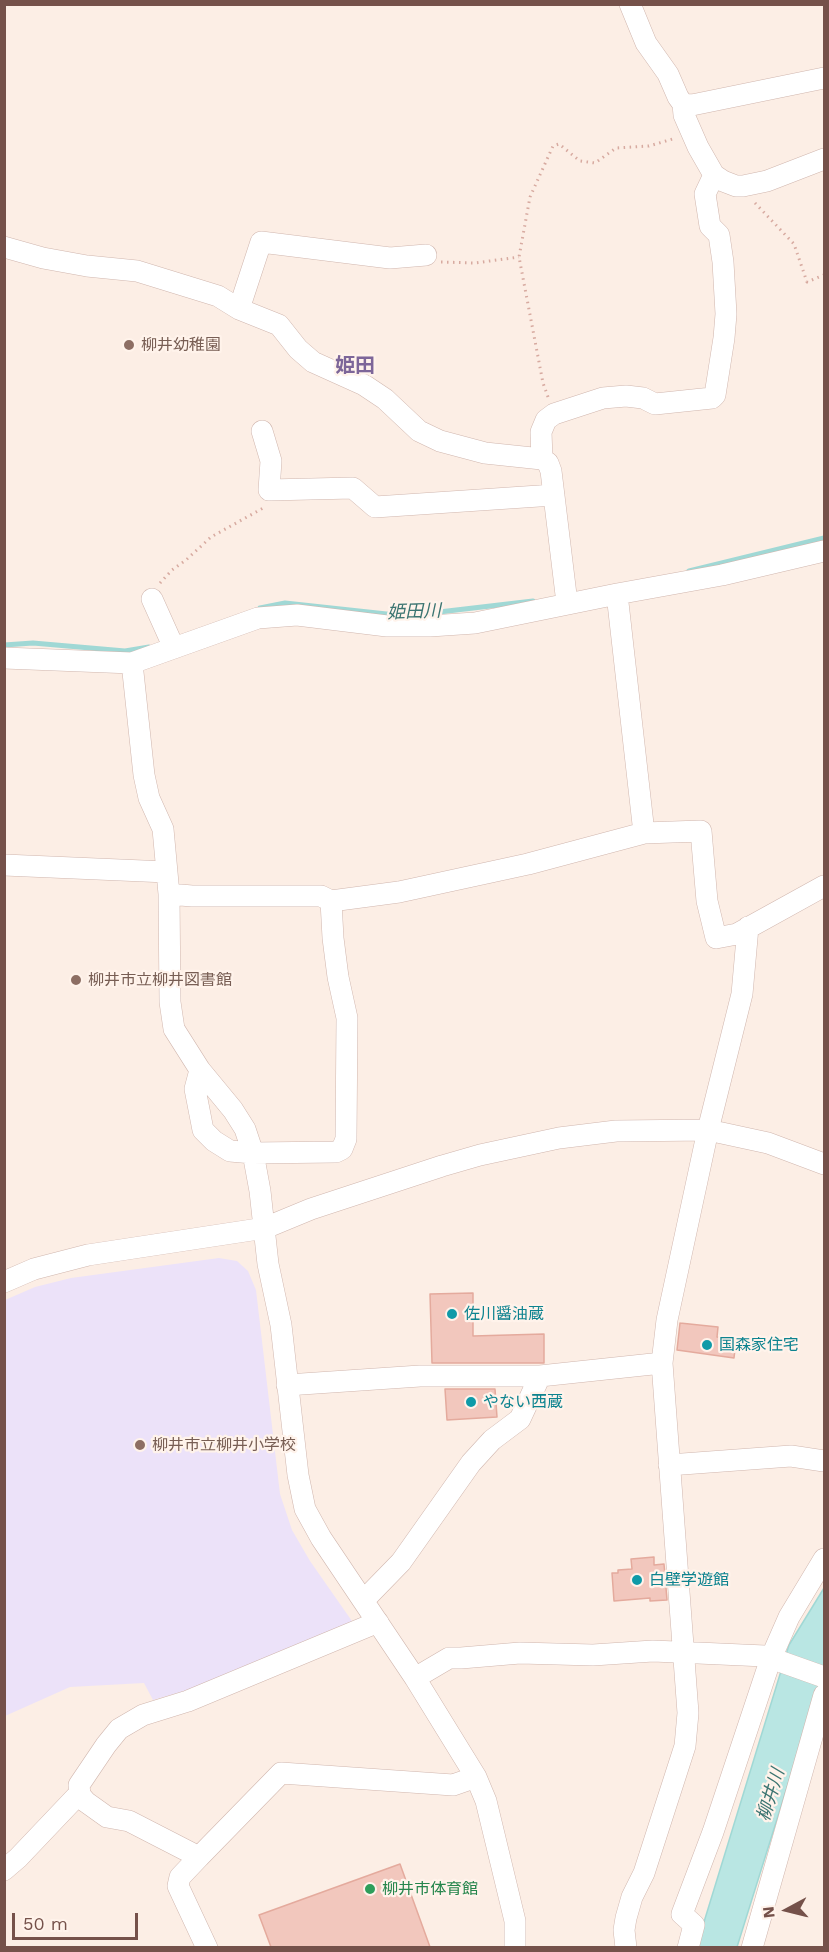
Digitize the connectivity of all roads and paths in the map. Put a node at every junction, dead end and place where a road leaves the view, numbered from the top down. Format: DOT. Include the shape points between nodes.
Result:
graph roads {
  1 [pos="630,4"];
  2 [pos="825,78"];
  3 [pos="683,104"];
  4 [pos="692,133"];
  5 [pos="825,159"];
  6 [pos="714,175"];
  7 [pos="743,186"];
  8 [pos="4,248"];
  9 [pos="417,256"];
  10 [pos="519,257"];
  11 [pos="825,275"];
  12 [pos="239,309"];
  13 [pos="554,414"];
  14 [pos="262,431"];
  15 [pos="542,459"];
  16 [pos="269,490"];
  17 [pos="554,495"];
  18 [pos="825,551"];
  19 [pos="617,594"];
  20 [pos="152,599"];
  21 [pos="567,603"];
  22 [pos="174,648"];
  23 [pos="4,658"];
  24 [pos="132,663"];
  25 [pos="644,833"];
  26 [pos="4,865"];
  27 [pos="167,872"];
  28 [pos="825,886"];
  29 [pos="169,894"];
  30 [pos="331,901"];
  31 [pos="748,927"];
  32 [pos="200,1070"];
  33 [pos="708,1130"];
  34 [pos="253,1153"];
  35 [pos="825,1164"];
  36 [pos="265,1228"];
  37 [pos="4,1282"];
  38 [pos="662,1363"];
  39 [pos="540,1376"];
  40 [pos="287,1385"];
  41 [pos="825,1461"];
  42 [pos="669,1465"];
  43 [pos="825,1559"];
  44 [pos="364,1600"];
  45 [pos="378,1622"];
  46 [pos="683,1654"];
  47 [pos="775,1659"];
  48 [pos="824,1677"];
  49 [pos="415,1678"];
  50 [pos="825,1695"];
  51 [pos="476,1777"];
  52 [pos="80,1795"];
  53 [pos="199,1857"];
  54 [pos="4,1870"];
  55 [pos="207,1947"];
  56 [pos="515,1947"];
  57 [pos="626,1947"];
  58 [pos="688,1947"];
  59 [pos="752,1947"];
  1 -- 3 [label="street" via="646,43"];
  2 -- 3 [label="street"];
  3 -- 4 [label="street"];
  4 -- 6 [label="street"];
  4 -- 10 [label="path" via="649,146 616,148 595,163 580,161 560,144 553,146 530,197"];
  5 -- 7 [label="street"];
  6 -- 7 [label="street" via="723,182"];
  6 -- 13 [label="street" via="705,194 710,226 719,235 726,314 715,395 712,399 656,404 626,396 603,398"];
  7 -- 11 [label="path" via="794,244 807,282"];
  8 -- 12 [label="street" via="87,266 137,271 218,296"];
  9 -- 10 [label="path" via="413,261 475,262"];
  9 -- 12 [label="street" via="390,258 261,242"];
  10 -- 13 [label="path" via="543,383"];
  12 -- 15 [label="street" via="279,325 313,362 364,385 419,431 485,453"];
  13 -- 15 [label="street" via="541,432"];
  14 -- 16 [label="street" via="271,461"];
  15 -- 17 [label="street" via="551,471"];
  16 -- 17 [label="street" via="353,488 375,507"];
  16 -- 20 [label="path" via="265,508 211,537 172,570"];
  17 -- 21 [label="street"];
  18 -- 19 [label="street"];
  19 -- 21 [label="street"];
  19 -- 25 [label="street"];
  20 -- 22 [label="street"];
  21 -- 22 [label="street" via="475,623 430,626 387,626 297,615 258,618"];
  22 -- 24 [label="street"];
  23 -- 24 [label="street"];
  24 -- 27 [label="street" via="144,775 163,829"];
  25 -- 30 [label="street" via="410,890"];
  25 -- 31 [label="street" via="701,831 707,902 716,938 737,934"];
  26 -- 27 [label="street"];
  27 -- 29 [label="street"];
  28 -- 31 [label="street"];
  29 -- 30 [label="street" via="321,896"];
  29 -- 32 [label="street" via="174,1029"];
  30 -- 34 [label="street" via="338,977 347,1018 346,1139 336,1152"];
  31 -- 33 [label="street" via="742,994"];
  32 -- 34 [label="street" via="233,1110"];
  32 -- 34 [label="street" via="195,1089 203,1130 230,1151"];
  33 -- 35 [label="street" via="768,1143"];
  33 -- 36 [label="street" via="616,1131 559,1138 480,1155 311,1209"];
  33 -- 38 [label="street" via="667,1320"];
  34 -- 36 [label="street"];
  36 -- 37 [label="street" via="88,1255 34,1269"];
  36 -- 40 [label="street"];
  38 -- 39 [label="street"];
  38 -- 42 [label="street"];
  39 -- 40 [label="street" via="420,1376"];
  39 -- 44 [label="street" via="520,1419 492,1440 471,1464 401,1562"];
  40 -- 44 [label="street" via="305,1509"];
  41 -- 42 [label="street" via="791,1456"];
  42 -- 46 [label="street"];
  43 -- 47 [label="street" via="789,1617"];
  44 -- 45 [label="street"];
  45 -- 49 [label="street"];
  45 -- 52 [label="street" via="135,1719 118,1729 106,1745 79,1785"];
  46 -- 47 [label="street"];
  46 -- 49 [label="street" via="520,1653 449,1658"];
  46 -- 57 [label="street" via="688,1713 685,1746 644,1873 632,1897 624,1930"];
  47 -- 48 [label="street"];
  47 -- 58 [label="street" via="682,1914 694,1925"];
  49 -- 51 [label="street"];
  50 -- 59 [label="street"];
  51 -- 53 [label="street" via="453,1785 281,1773"];
  51 -- 56 [label="street" via="486,1801 515,1921"];
  52 -- 53 [label="street" via="107,1816 129,1821"];
  52 -- 54 [label="street"];
  53 -- 55 [label="street" via="180,1877 178,1886"];
}
